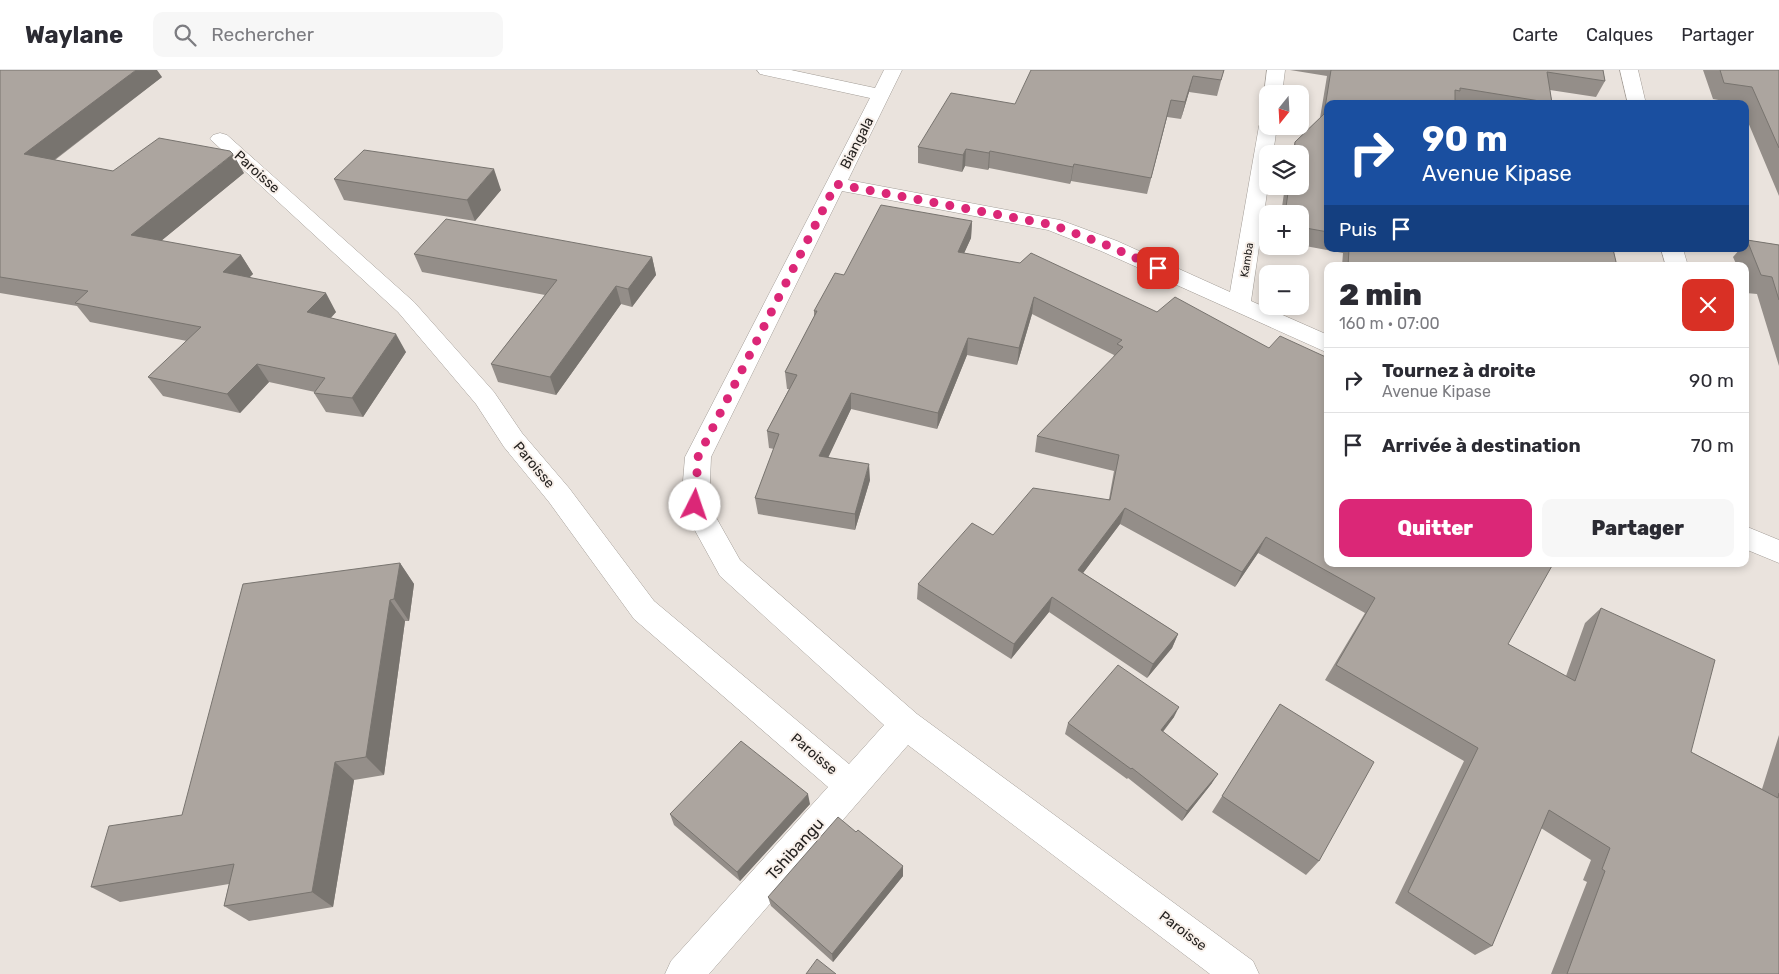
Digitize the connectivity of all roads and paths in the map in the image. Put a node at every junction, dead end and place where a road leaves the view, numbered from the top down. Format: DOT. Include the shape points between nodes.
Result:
graph roads {
  1 [pos="766,70"];
  2 [pos="893,70"];
  3 [pos="1276,70"];
  4 [pos="1629,70"];
  5 [pos="1274,85"];
  6 [pos="882,96"];
  7 [pos="1636,100"];
  8 [pos="1267,135"];
  9 [pos="220,139"];
  10 [pos="836,184"];
  11 [pos="1239,304"];
  12 [pos="1324,343"];
  13 [pos="1749,535"];
  14 [pos="1779,552"];
  15 [pos="730,568"];
  16 [pos="906,724"];
  17 [pos="851,786"];
  18 [pos="684,974"];
  19 [pos="1240,974"];
  1 -- 6 [label="street"];
  2 -- 6 [label="street, Biangala"];
  3 -- 5 [label="street"];
  4 -- 7 [label="street"];
  6 -- 10 [label="street, Biangala"];
  8 -- 11 [label="street, Kamba"];
  9 -- 17 [label="street, Paroisse" via="406,307 485,398 513,440 559,495 644,610"];
  10 -- 11 [label="street" via="1053,225 1109,246"];
  10 -- 15 [label="street, Biangala" via="698,457 695,505"];
  11 -- 12 [label="street"];
  13 -- 14 [label="street"];
  15 -- 16 [label="street, Paroisse"];
  16 -- 17 [label="street, Tshibangu"];
  16 -- 19 [label="street, Paroisse"];
  17 -- 18 [label="street, Tshibangu"];
}
